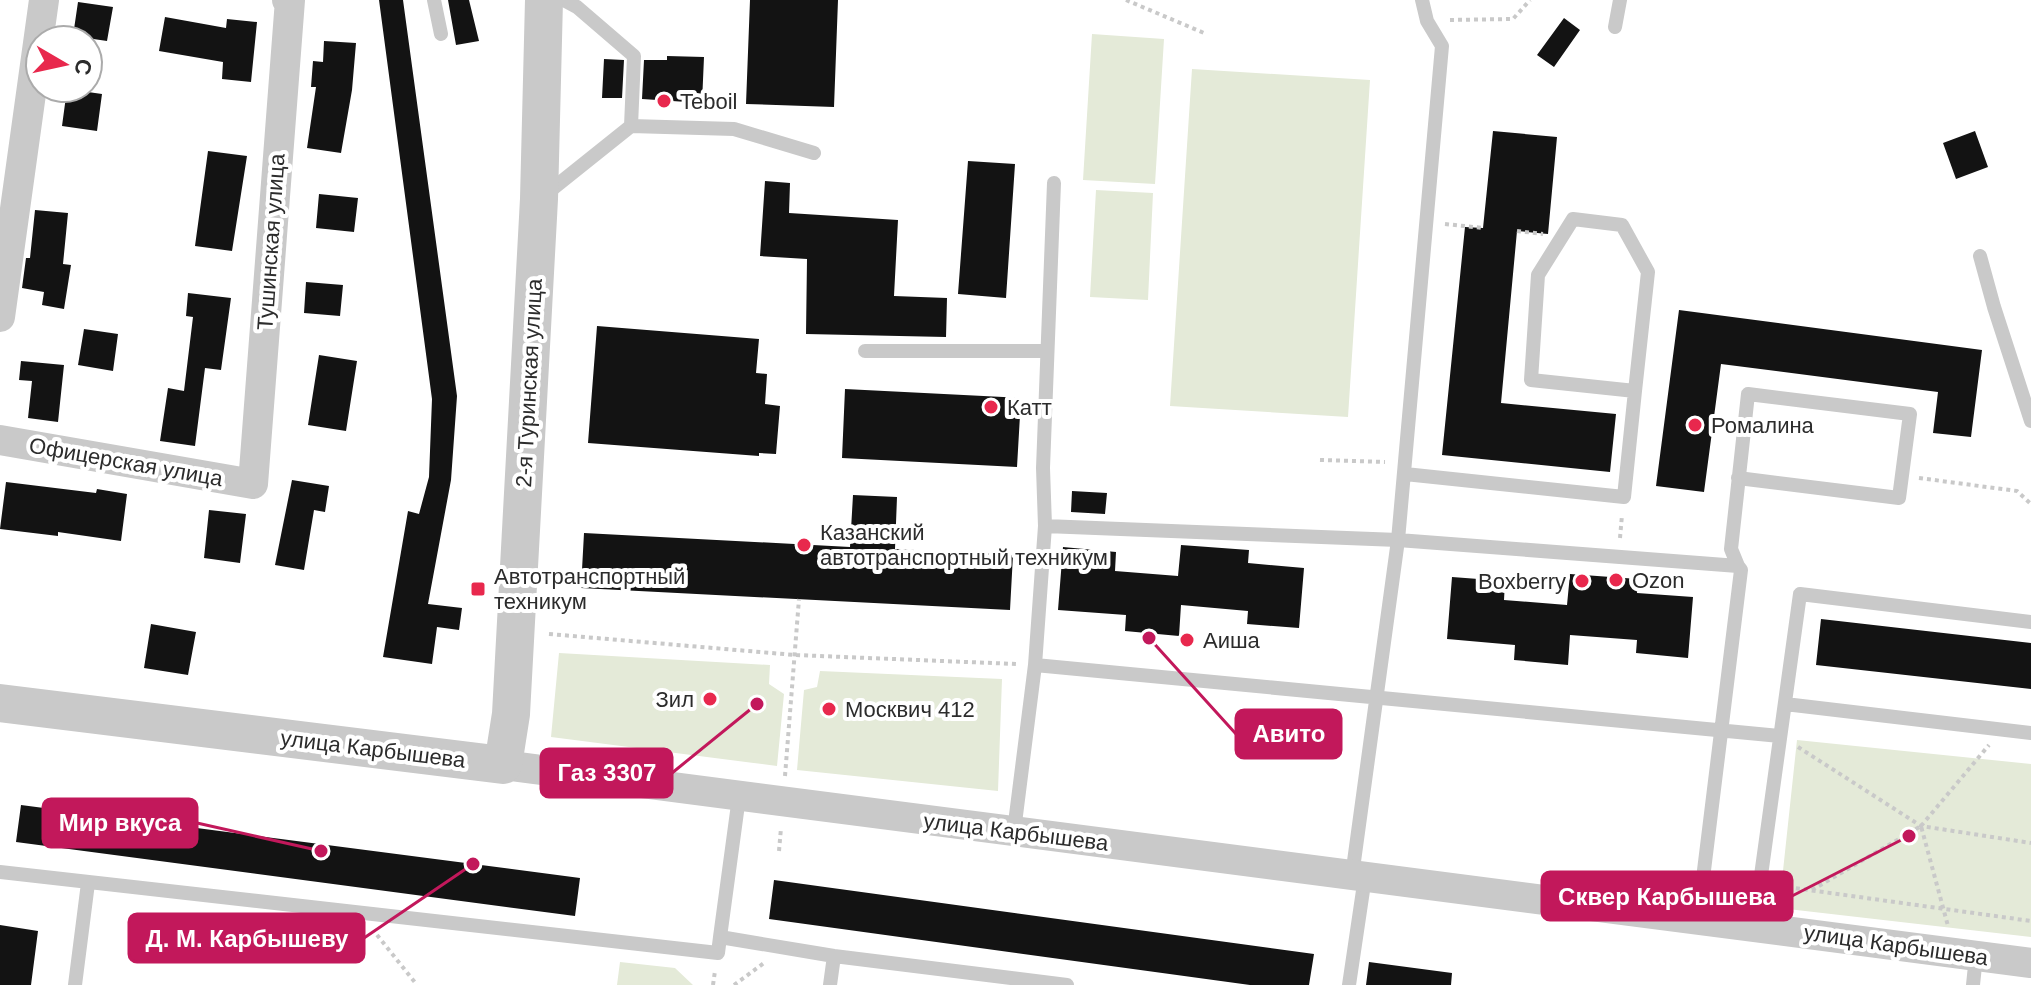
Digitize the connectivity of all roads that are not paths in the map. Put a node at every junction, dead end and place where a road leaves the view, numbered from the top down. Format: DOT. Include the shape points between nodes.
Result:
graph roads {
  1 [pos="44,0"];
  2 [pos="288,0"];
  3 [pos="434,0"];
  4 [pos="544,0"];
  5 [pos="564,0"];
  6 [pos="1422,0"];
  7 [pos="1620,0"];
  8 [pos="1615,27"];
  9 [pos="441,34"];
  10 [pos="631,126"];
  11 [pos="814,153"];
  12 [pos="1054,183"];
  13 [pos="539,199"];
  14 [pos="1980,256"];
  15 [pos="0,317"];
  16 [pos="865,351"];
  17 [pos="1047,351"];
  18 [pos="1635,391"];
  19 [pos="2031,421"];
  20 [pos="0,440"];
  21 [pos="1406,468"];
  22 [pos="1738,478"];
  23 [pos="253,484"];
  24 [pos="1045,526"];
  25 [pos="1398,540"];
  26 [pos="1738,566"];
  27 [pos="2031,622"];
  28 [pos="1035,665"];
  29 [pos="1377,696"];
  30 [pos="0,703"];
  31 [pos="1785,704"];
  32 [pos="1723,729"];
  33 [pos="2031,733"];
  34 [pos="1780,736"];
  35 [pos="503,765"];
  36 [pos="739,797"];
  37 [pos="1014,831"];
  38 [pos="0,872"];
  39 [pos="1359,876"];
  40 [pos="88,883"];
  41 [pos="1698,919"];
  42 [pos="1754,926"];
  43 [pos="720,937"];
  44 [pos="834,956"];
  45 [pos="2031,963"];
  46 [pos="1968,965"];
  47 [pos="75,985"];
  48 [pos="830,985"];
  49 [pos="1067,985"];
  50 [pos="1349,985"];
  1 -- 15 [label="street"];
  2 -- 23 [label="street, Тушинская улица"];
  3 -- 9 [label="lane"];
  4 -- 13 [label="street, 2-я Туринская улица"];
  5 -- 10 [label="lane" via="634,56"];
  6 -- 21 [label="lane" via="1442,46"];
  7 -- 8 [label="lane"];
  10 -- 11 [label="lane" via="734,129"];
  10 -- 13 [label="lane"];
  12 -- 17 [label="lane"];
  13 -- 35 [label="street, 2-я Туринская улица" via="511,714"];
  14 -- 19 [label="lane"];
  16 -- 17 [label="lane"];
  17 -- 24 [label="lane"];
  18 -- 18 [label="lane" via="1648,272 1622,225 1573,219 1538,275 1531,380"];
  18 -- 21 [label="lane" via="1624,497"];
  20 -- 23 [label="street, Офицерская улица"];
  21 -- 25 [label="lane"];
  22 -- 22 [label="lane" via="1748,394 1910,414 1899,498"];
  22 -- 26 [label="lane" via="1731,549"];
  24 -- 25 [label="lane"];
  24 -- 28 [label="lane"];
  25 -- 26 [label="lane"];
  25 -- 29 [label="lane"];
  26 -- 32 [label="lane"];
  27 -- 31 [label="lane" via="1800,594"];
  28 -- 29 [label="lane"];
  28 -- 37 [label="lane"];
  29 -- 32 [label="lane"];
  29 -- 39 [label="lane"];
  30 -- 35 [label="street, улица Карбышева"];
  31 -- 33 [label="lane"];
  31 -- 34 [label="lane"];
  32 -- 34 [label="lane"];
  32 -- 41 [label="lane"];
  34 -- 42 [label="lane"];
  35 -- 36 [label="street, улица Карбышева"];
  36 -- 37 [label="street, улица Карбышева"];
  36 -- 43 [label="lane"];
  37 -- 39 [label="street, улица Карбышева"];
  38 -- 40 [label="lane"];
  39 -- 41 [label="street, улица Карбышева"];
  39 -- 50 [label="lane"];
  40 -- 43 [label="lane" via="718,953"];
  40 -- 47 [label="lane"];
  41 -- 42 [label="street, улица Карбышева"];
  42 -- 46 [label="street, улица Карбышева"];
  43 -- 44 [label="lane"];
  44 -- 48 [label="lane"];
  44 -- 49 [label="lane"];
  45 -- 46 [label="street, улица Карбышева"];
}
